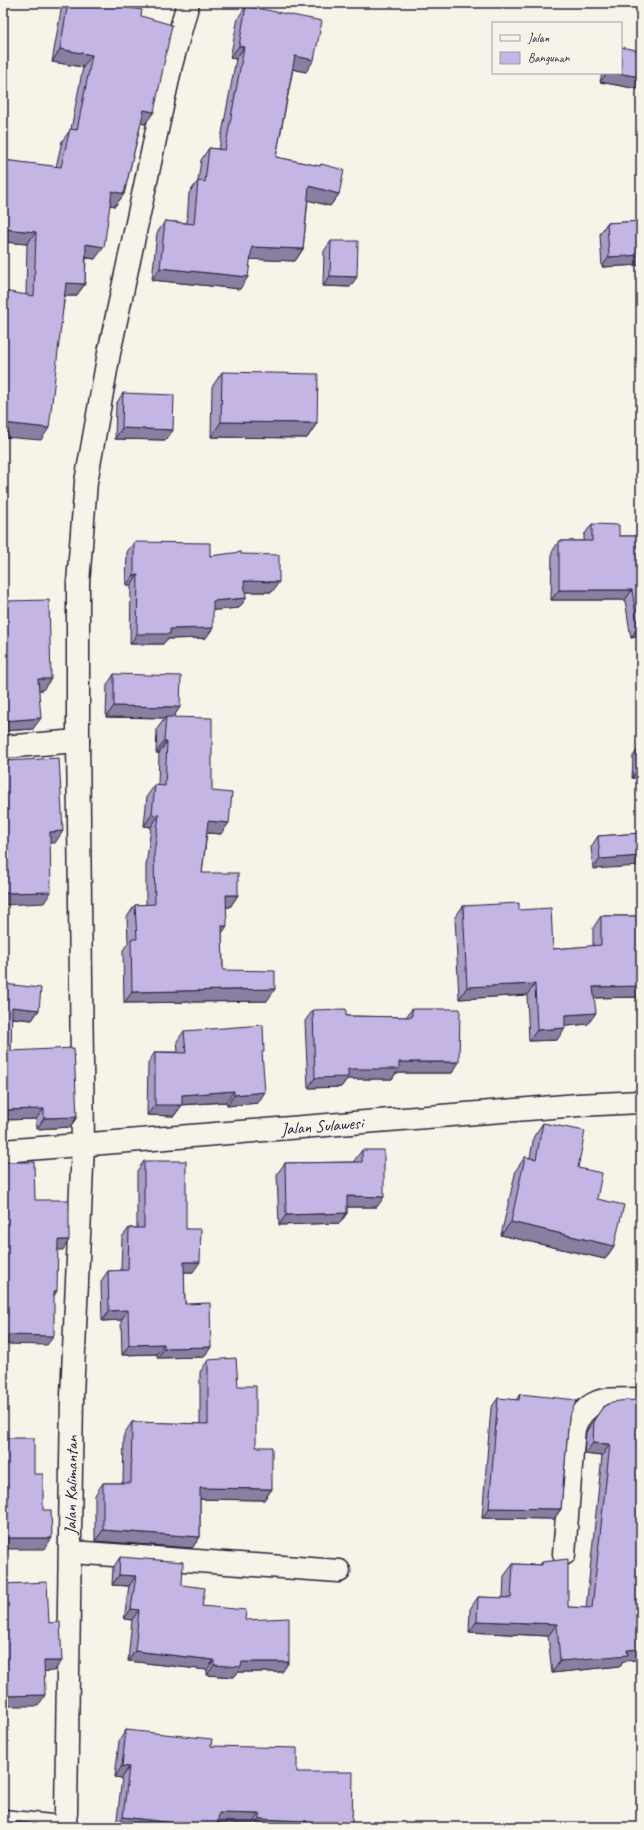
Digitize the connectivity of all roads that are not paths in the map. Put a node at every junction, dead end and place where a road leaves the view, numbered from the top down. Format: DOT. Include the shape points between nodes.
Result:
graph roads {
  1 [pos="188,3"];
  2 [pos="78,741"];
  3 [pos="3,747"];
  4 [pos="641,1102"];
  5 [pos="83,1144"];
  6 [pos="3,1150"];
  7 [pos="641,1399"];
  8 [pos="71,1552"];
  9 [pos="564,1554"];
  10 [pos="339,1571"];
  11 [pos="3,1821"];
  12 [pos="62,1827"];
  1 -- 2 [label="street, Jalan Kalimantan" via="171,65 109,353 86,482 78,583"];
  2 -- 3 [label="street"];
  2 -- 5 [label="street, Jalan Kalimantan"];
  4 -- 5 [label="street, Jalan Sulawesi"];
  5 -- 6 [label="street, Jalan Sulawesi"];
  5 -- 8 [label="street, Jalan Kalimantan" via="72,1396"];
  7 -- 9 [label="street" via="595,1402 579,1416 574,1428"];
  8 -- 10 [label="street"];
  8 -- 12 [label="street, Jalan Kalimantan" via="66,1813"];
  11 -- 12 [label="street"];
}
